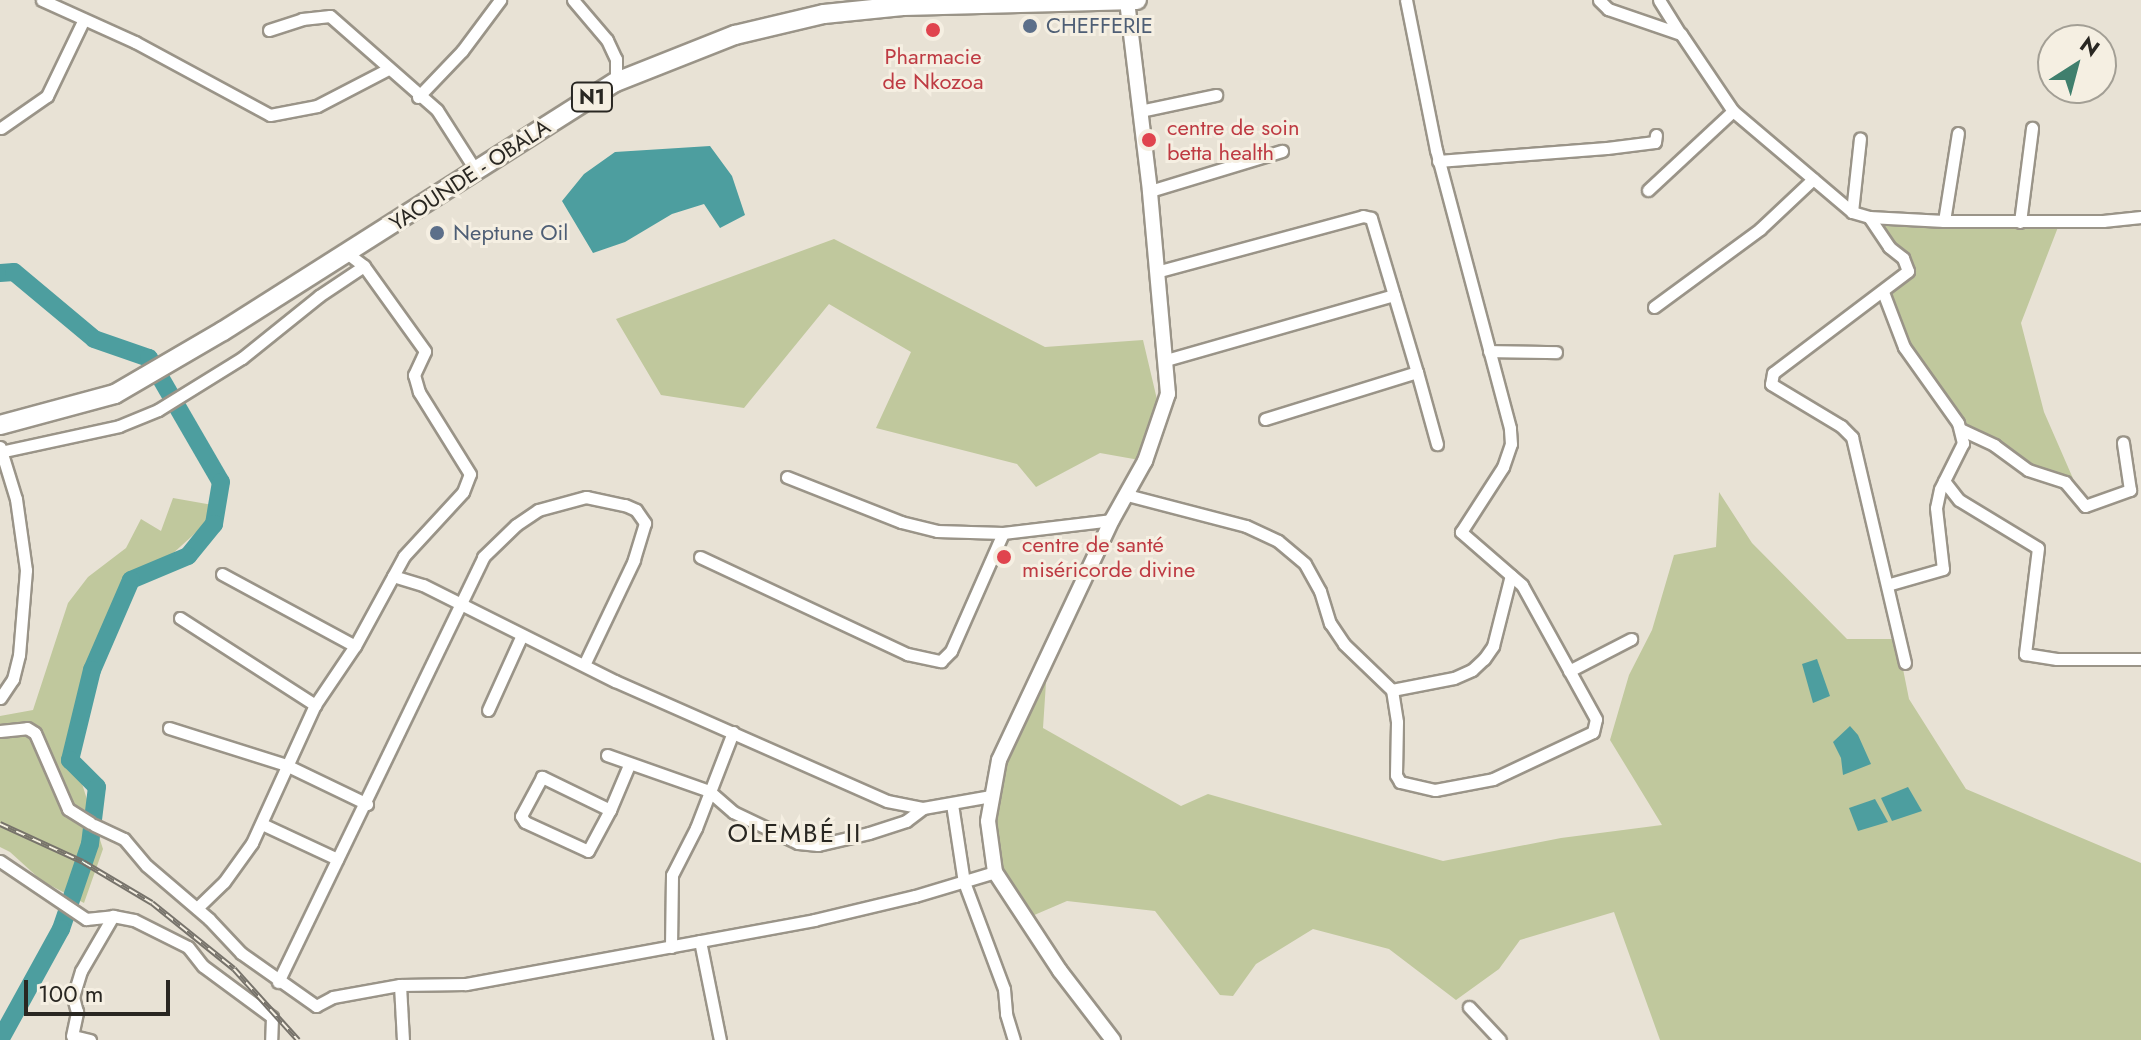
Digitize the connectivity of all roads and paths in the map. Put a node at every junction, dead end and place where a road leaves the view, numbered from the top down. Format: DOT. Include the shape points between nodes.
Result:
graph roads {
  1 [pos="42,0"];
  2 [pos="500,0"];
  3 [pos="573,0"];
  4 [pos="1137,0"];
  5 [pos="1406,0"];
  6 [pos="1599,0"];
  7 [pos="1659,0"];
  8 [pos="1127,1"];
  9 [pos="1107,2"];
  10 [pos="903,3"];
  11 [pos="84,19"];
  12 [pos="269,30"];
  13 [pos="1681,34"];
  14 [pos="388,69"];
  15 [pos="616,82"];
  16 [pos="1216,95"];
  17 [pos="418,97"];
  18 [pos="1140,111"];
  19 [pos="1733,111"];
  20 [pos="1,128"];
  21 [pos="2032,128"];
  22 [pos="1958,133"];
  23 [pos="1656,135"];
  24 [pos="1860,138"];
  25 [pos="1282,151"];
  26 [pos="1438,161"];
  27 [pos="476,171"];
  28 [pos="1813,179"];
  29 [pos="1648,190"];
  30 [pos="1150,191"];
  31 [pos="1852,212"];
  32 [pos="1869,217"];
  33 [pos="2141,217"];
  34 [pos="1944,221"];
  35 [pos="2020,222"];
  36 [pos="348,254"];
  37 [pos="364,266"];
  38 [pos="1156,272"];
  39 [pos="1883,292"];
  40 [pos="1394,295"];
  41 [pos="1654,307"];
  42 [pos="1489,351"];
  43 [pos="1556,352"];
  44 [pos="1166,360"];
  45 [pos="1417,372"];
  46 [pos="1265,419"];
  47 [pos="0,425"];
  48 [pos="1960,429"];
  49 [pos="2123,443"];
  50 [pos="1437,444"];
  51 [pos="0,450"];
  52 [pos="787,477"];
  53 [pos="1944,481"];
  54 [pos="1127,495"];
  55 [pos="1112,520"];
  56 [pos="1003,533"];
  57 [pos="700,557"];
  58 [pos="222,574"];
  59 [pos="1511,575"];
  60 [pos="393,576"];
  61 [pos="1887,585"];
  62 [pos="459,604"];
  63 [pos="180,618"];
  64 [pos="522,635"];
  65 [pos="1631,639"];
  66 [pos="355,646"];
  67 [pos="2141,659"];
  68 [pos="1905,663"];
  69 [pos="584,665"];
  70 [pos="1569,671"];
  71 [pos="1392,690"];
  72 [pos="0,698"];
  73 [pos="315,705"];
  74 [pos="488,710"];
  75 [pos="169,728"];
  76 [pos="0,731"];
  77 [pos="733,732"];
  78 [pos="607,755"];
  79 [pos="286,765"];
  80 [pos="629,765"];
  81 [pos="709,791"];
  82 [pos="991,796"];
  83 [pos="367,804"];
  84 [pos="952,804"];
  85 [pos="923,808"];
  86 [pos="610,810"];
  87 [pos="262,824"];
  88 [pos="337,859"];
  89 [pos="0,861"];
  90 [pos="995,872"];
  91 [pos="964,882"];
  92 [pos="197,908"];
  93 [pos="113,916"];
  94 [pos="700,941"];
  95 [pos="671,947"];
  96 [pos="278,982"];
  97 [pos="400,985"];
  98 [pos="1469,1007"];
  99 [pos="1111,1039"];
  100 [pos="90,1040"];
  101 [pos="271,1040"];
  102 [pos="403,1040"];
  103 [pos="720,1040"];
  104 [pos="1014,1040"];
  105 [pos="1500,1040"];
  1 -- 11 [label="street"];
  2 -- 17 [label="street"];
  3 -- 15 [label="street" via="607,40 616,59"];
  4 -- 8 [label="highway, YAOUNDE - OBALA / N1"];
  5 -- 26 [label="street"];
  6 -- 13 [label="street" via="1608,9"];
  7 -- 13 [label="street"];
  8 -- 9 [label="highway, YAOUNDE - OBALA / N1"];
  8 -- 18 [label="street"];
  9 -- 10 [label="highway, YAOUNDE - OBALA / N1"];
  10 -- 15 [label="highway, YAOUNDE - OBALA / N1" via="735,35"];
  11 -- 14 [label="street" via="270,115 309,110"];
  11 -- 20 [label="street" via="47,96"];
  12 -- 14 [label="street" via="330,16"];
  13 -- 19 [label="street"];
  14 -- 17 [label="street"];
  15 -- 27 [label="highway, YAOUNDE - OBALA / N1"];
  16 -- 18 [label="street"];
  17 -- 27 [label="street" via="437,110"];
  18 -- 30 [label="street"];
  19 -- 28 [label="street"];
  19 -- 29 [label="street"];
  21 -- 35 [label="street"];
  22 -- 34 [label="street"];
  23 -- 26 [label="street" via="1655,142 1607,148"];
  24 -- 31 [label="street"];
  25 -- 30 [label="street"];
  26 -- 42 [label="street"];
  27 -- 36 [label="highway, YAOUNDE - OBALA / N1"];
  28 -- 31 [label="street"];
  28 -- 41 [label="street" via="1737,247"];
  30 -- 38 [label="street"];
  31 -- 32 [label="street"];
  32 -- 34 [label="street"];
  32 -- 39 [label="street" via="1908,271"];
  33 -- 35 [label="street"];
  34 -- 35 [label="street"];
  36 -- 37 [label="street"];
  36 -- 47 [label="highway, YAOUNDE - OBALA / N1" via="115,394"];
  37 -- 51 [label="street" via="242,358 158,410 119,426"];
  37 -- 60 [label="street" via="425,351 414,375 419,392 470,474 463,492 404,556"];
  38 -- 40 [label="street" via="1367,216"];
  38 -- 44 [label="street"];
  39 -- 48 [label="street" via="1904,347"];
  39 -- 61 [label="street" via="1773,373 1771,384 1852,437"];
  40 -- 44 [label="street"];
  40 -- 45 [label="street"];
  42 -- 43 [label="street"];
  42 -- 59 [label="street" via="1511,444 1503,467 1461,532"];
  44 -- 54 [label="street" via="1165,409"];
  45 -- 46 [label="street"];
  45 -- 50 [label="street"];
  48 -- 49 [label="street" via="2028,470 2065,482 2085,506 2130,490"];
  48 -- 53 [label="street" via="1963,443"];
  51 -- 72 [label="street" via="16,499 26,570 19,655 13,679"];
  52 -- 56 [label="street" via="901,522 937,531"];
  53 -- 61 [label="street" via="1936,508 1943,569"];
  53 -- 67 [label="street" via="1970,508 2038,548 2025,654"];
  54 -- 55 [label="street"];
  54 -- 71 [label="street" via="1216,516 1278,541 1305,564 1344,644"];
  55 -- 56 [label="street"];
  55 -- 82 [label="street" via="1009,739"];
  56 -- 57 [label="street" via="951,651 941,661 907,654"];
  58 -- 66 [label="street"];
  59 -- 70 [label="street" via="1534,605"];
  59 -- 71 [label="street" via="1493,646 1484,659 1454,678"];
  60 -- 62 [label="street"];
  60 -- 66 [label="street"];
  61 -- 68 [label="street"];
  62 -- 64 [label="street"];
  62 -- 69 [label="street" via="483,557 538,510 586,497 636,510 645,523 644,534"];
  62 -- 83 [label="street"];
  63 -- 73 [label="street"];
  64 -- 69 [label="street"];
  64 -- 74 [label="street"];
  65 -- 70 [label="street"];
  66 -- 73 [label="street"];
  69 -- 77 [label="street"];
  70 -- 71 [label="street" via="1596,719 1593,732 1493,779 1435,790 1406,785 1396,775"];
  73 -- 79 [label="street"];
  75 -- 79 [label="street"];
  76 -- 92 [label="street" via="27,728 35,733 68,809 124,839 159,878"];
  77 -- 81 [label="street"];
  77 -- 85 [label="street" via="887,801"];
  78 -- 80 [label="street"];
  79 -- 83 [label="street"];
  79 -- 87 [label="street"];
  80 -- 81 [label="street"];
  80 -- 86 [label="street"];
  81 -- 85 [label="street" via="733,812 787,840 811,845 906,821"];
  81 -- 95 [label="street" via="672,875"];
  82 -- 84 [label="street"];
  82 -- 90 [label="street" via="988,821"];
  83 -- 88 [label="street"];
  84 -- 85 [label="street"];
  84 -- 91 [label="street"];
  86 -- 86 [label="street" via="542,777 521,816 588,851"];
  87 -- 88 [label="street"];
  87 -- 92 [label="street" via="233,871"];
  88 -- 96 [label="street"];
  89 -- 93 [label="street" via="86,919"];
  90 -- 91 [label="street"];
  90 -- 99 [label="street"];
  91 -- 94 [label="street" via="872,907"];
  91 -- 104 [label="street" via="1004,989"];
  92 -- 96 [label="street"];
  93 -- 100 [label="street" via="81,971 73,997 77,1012 72,1036"];
  93 -- 101 [label="street" via="134,920 188,947 203,966 272,1017"];
  94 -- 95 [label="street"];
  94 -- 103 [label="street"];
  95 -- 97 [label="street" via="466,984"];
  96 -- 97 [label="street" via="316,1006 333,997"];
  97 -- 102 [label="street"];
  98 -- 105 [label="street"];
}
